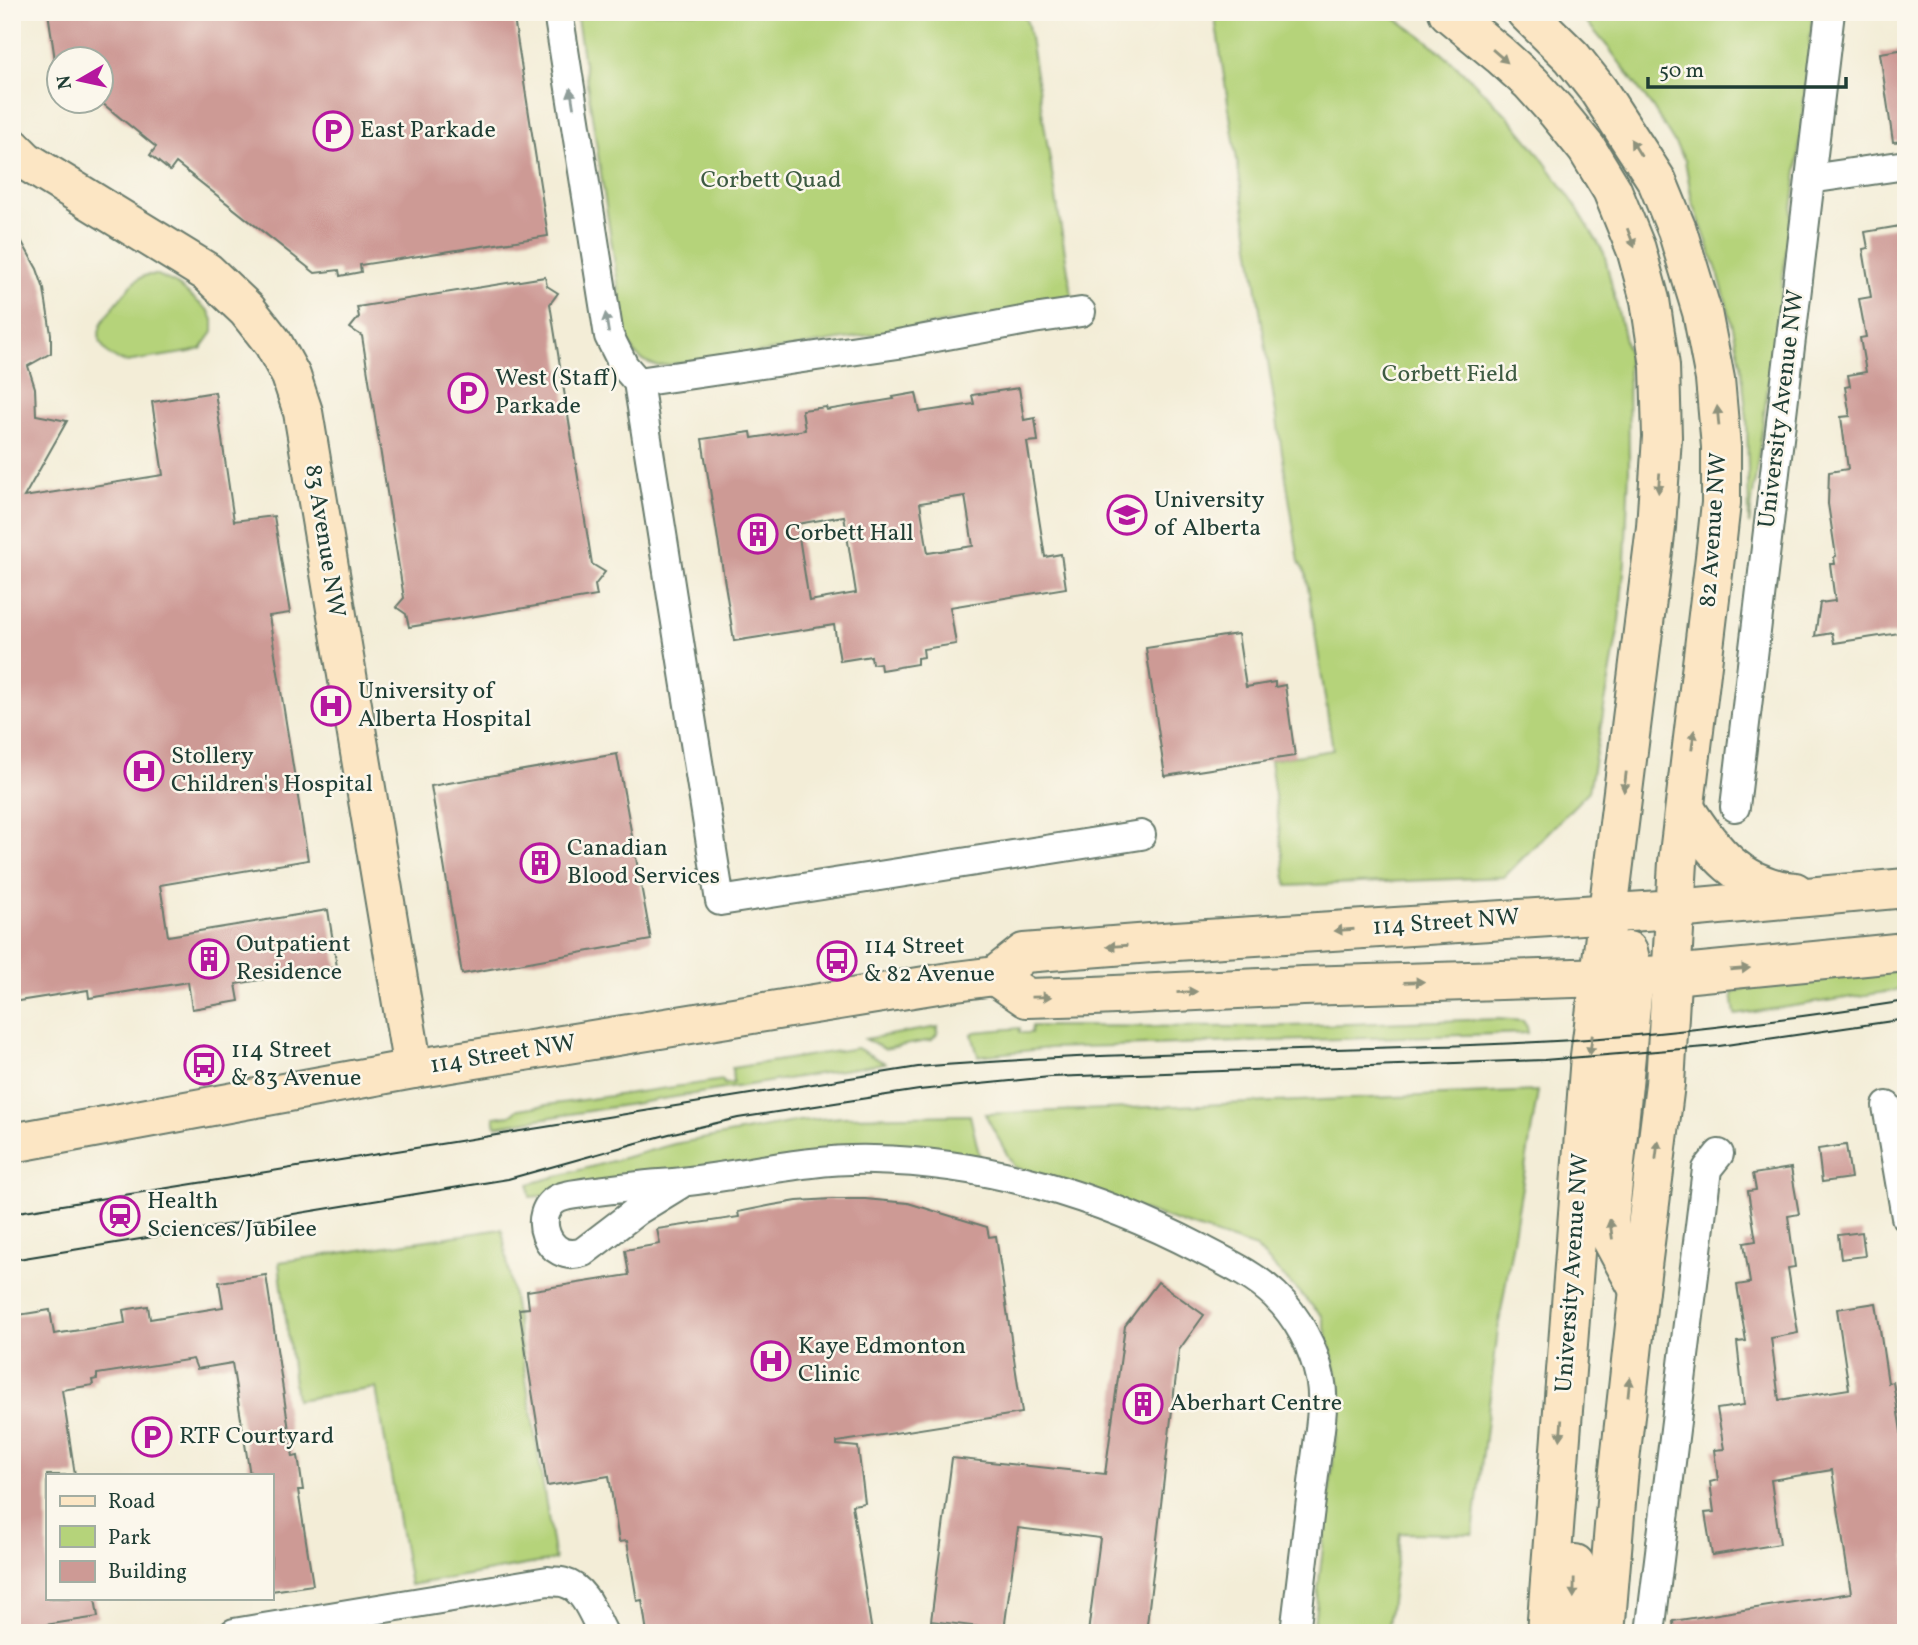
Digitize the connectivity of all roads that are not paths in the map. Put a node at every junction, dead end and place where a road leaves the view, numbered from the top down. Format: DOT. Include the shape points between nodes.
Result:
graph roads {
  1 [pos="558,12"];
  2 [pos="1448,12"];
  3 [pos="1526,12"];
  4 [pos="1830,12"];
  5 [pos="12,147"];
  6 [pos="1906,165"];
  7 [pos="1810,179"];
  8 [pos="1081,312"];
  9 [pos="638,382"];
  10 [pos="1735,807"];
  11 [pos="1685,808"];
  12 [pos="1141,835"];
  13 [pos="1906,888"];
  14 [pos="1835,895"];
  15 [pos="1676,909"];
  16 [pos="1608,913"];
  17 [pos="1906,952"];
  18 [pos="1672,975"];
  19 [pos="995,976"];
  20 [pos="1617,976"];
  21 [pos="413,1069"];
  22 [pos="1887,1106"];
  23 [pos="12,1143"];
  24 [pos="1719,1154"];
  25 [pos="682,1183"];
  26 [pos="1906,1217"];
  27 [pos="1639,1290"];
  28 [pos="1558,1474"];
  29 [pos="234,1633"];
  30 [pos="603,1633"];
  31 [pos="1295,1633"];
  32 [pos="1546,1633"];
  33 [pos="1573,1633"];
  34 [pos="1605,1633"];
  35 [pos="1650,1633"];
  9 -- 1 [label="street, one-way" via="609,336"];
  2 -- 16 [label="main road, one-way" via="1531,83 1587,149 1612,190 1650,300 1660,366 1662,437 1656,527"];
  11 -- 3 [label="main road, 82 Avenue NW, one-way" via="1720,502 1715,379 1702,312 1657,181 1598,90"];
  4 -- 7 [label="street, University Avenue NW"];
  5 -- 21 [label="main road, 83 Avenue NW" via="26,161 207,272 247,310 291,376 303,412"];
  6 -- 7 [label="street"];
  7 -- 10 [label="street, University Avenue NW"];
  8 -- 9 [label="street"];
  9 -- 12 [label="street" via="720,901"];
  11 -- 14 [label="main road" via="1711,848 1747,878 1777,890"];
  11 -- 15 [label="main road, 82 Avenue NW"];
  13 -- 14 [label="main road, 114 Street NW"];
  14 -- 15 [label="main road, 114 Street NW"];
  15 -- 16 [label="main road, 114 Street NW"];
  15 -- 18 [label="main road, 82 Avenue NW"];
  16 -- 19 [label="main road, 114 Street NW, one-way" via="1024,953"];
  16 -- 20 [label="main road, University Avenue NW"];
  18 -- 17 [label="main road, one-way"];
  18 -- 20 [label="main road"];
  27 -- 18 [label="main road, one-way" via="1665,1084"];
  19 -- 20 [label="main road, one-way" via="1027,998"];
  19 -- 21 [label="main road, 114 Street NW"];
  27 -- 20 [label="main road, one-way" via="1611,1238 1609,1222"];
  20 -- 28 [label="main road, University Avenue NW, one-way" via="1590,1056"];
  21 -- 23 [label="main road, 114 Street NW"];
  22 -- 26 [label="street"];
  24 -- 35 [label="street" via="1707,1169"];
  25 -- 31 [label="street" via="832,1161 958,1167 1079,1195 1161,1228 1245,1272 1293,1318 1310,1346 1321,1379 1320,1427"];
  34 -- 27 [label="main road, one-way"];
  28 -- 32 [label="main road, University Avenue NW"];
  28 -- 33 [label="main road, one-way" via="1576,1531"];
  29 -- 30 [label="street" via="548,1581 574,1586"];
}
